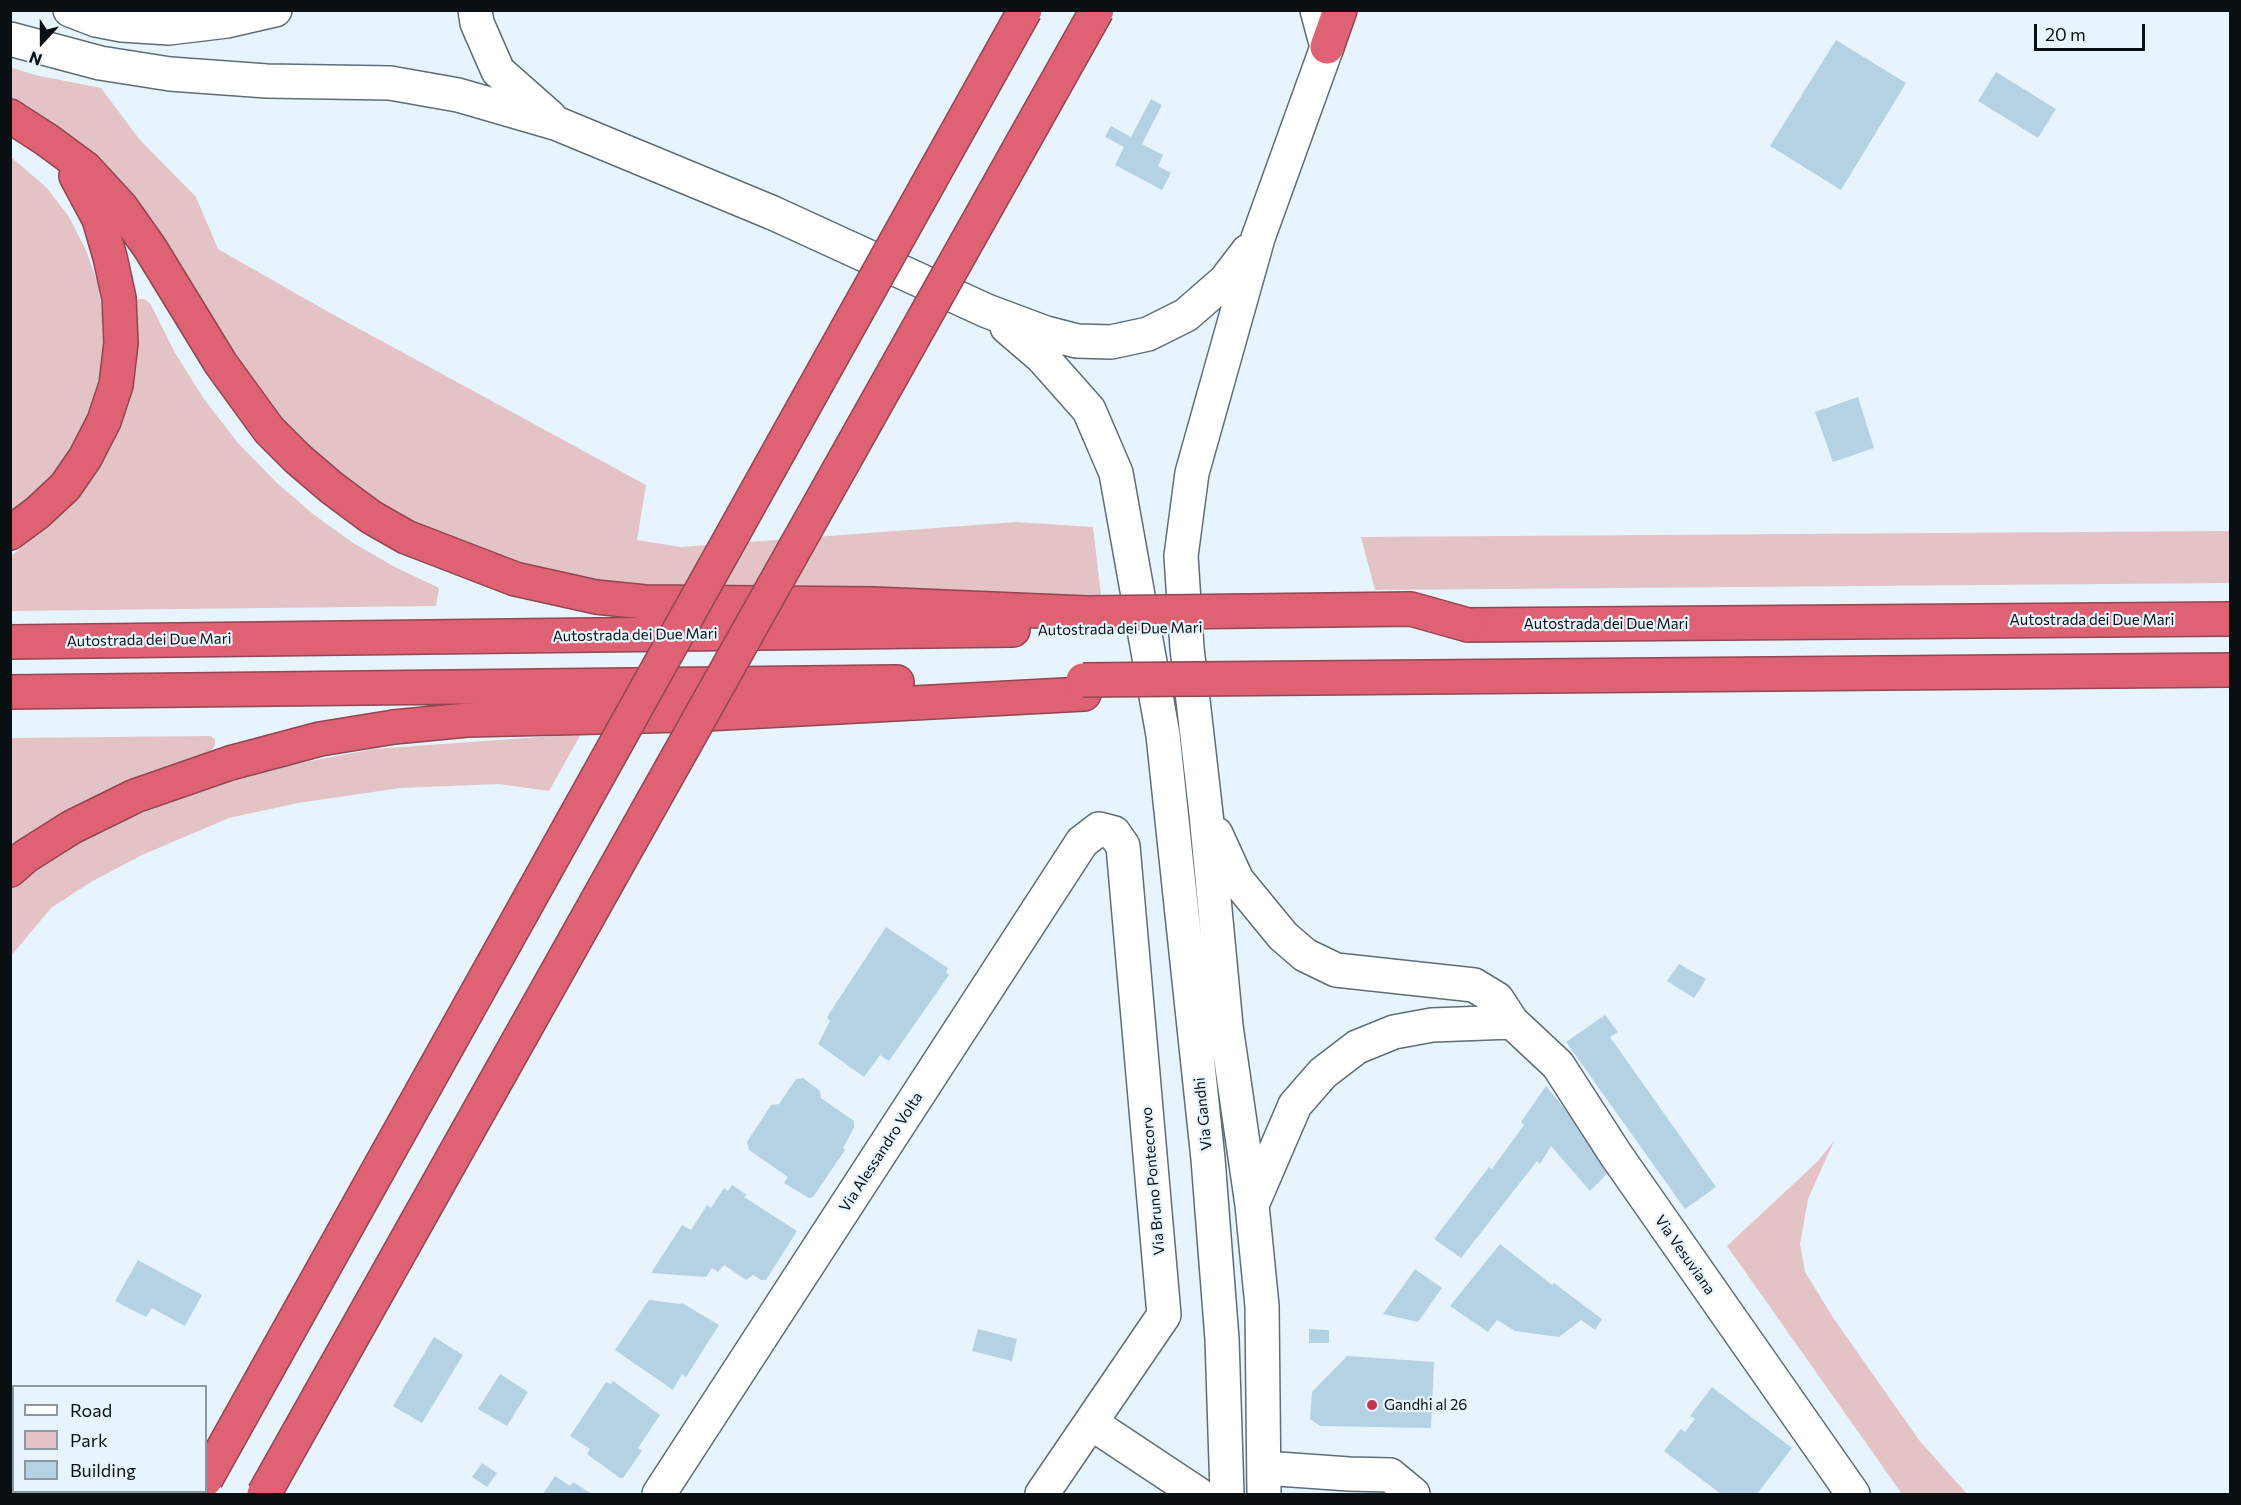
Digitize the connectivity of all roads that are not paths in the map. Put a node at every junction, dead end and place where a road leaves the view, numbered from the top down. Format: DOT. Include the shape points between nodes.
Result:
graph roads {
  1 [pos="70,10"];
  2 [pos="275,10"];
  3 [pos="475,10"];
  4 [pos="1025,10"];
  5 [pos="1097,10"];
  6 [pos="1317,10"];
  7 [pos="1340,10"];
  8 [pos="10,39"];
  9 [pos="1327,47"];
  10 [pos="10,116"];
  11 [pos="558,124"];
  12 [pos="47,140"];
  13 [pos="1258,238"];
  14 [pos="987,311"];
  15 [pos="10,533"];
  16 [pos="2230,619"];
  17 [pos="1089,621"];
  18 [pos="10,642"];
  19 [pos="2230,670"];
  20 [pos="1083,687"];
  21 [pos="10,692"];
  22 [pos="1206,814"];
  23 [pos="1114,833"];
  24 [pos="10,870"];
  25 [pos="1512,1022"];
  26 [pos="1252,1205"];
  27 [pos="1091,1423"];
  28 [pos="207,1477"];
  29 [pos="1264,1481"];
  30 [pos="1349,1484"];
  31 [pos="1398,1488"];
  32 [pos="264,1494"];
  33 [pos="659,1494"];
  34 [pos="1042,1494"];
  35 [pos="1198,1494"];
  36 [pos="1227,1494"];
  37 [pos="1852,1494"];
  1 -- 2 [label="street" via="122,26 169,28"];
  3 -- 11 [label="street" via="498,71"];
  4 -- 28 [label="highway, bridge"];
  5 -- 32 [label="highway, bridge"];
  6 -- 9 [label="street"];
  7 -- 9 [label="highway"];
  8 -- 11 [label="street" via="100,63 170,74 267,81 390,83 458,95"];
  9 -- 13 [label="street"];
  10 -- 12 [label="highway"];
  11 -- 14 [label="street" via="773,213"];
  12 -- 15 [label="highway" via="76,176 99,219 119,298 121,343 116,385 104,421 85,458 65,487"];
  12 -- 17 [label="highway" via="85,168 121,207 221,364 269,430 332,488 406,537 515,579 596,597 645,602 873,604"];
  13 -- 14 [label="street" via="1226,281 1186,315 1148,334 1111,342 1077,341"];
  13 -- 22 [label="street" via="1192,473 1181,556"];
  14 -- 36 [label="street, Via Gandhi" via="1042,357 1089,410 1116,473 1163,735 1208,1159 1222,1339"];
  16 -- 17 [label="highway, Autostrada dei Due Mari, bridge" via="1468,625 1411,609"];
  17 -- 18 [label="highway, Autostrada dei Due Mari"];
  19 -- 20 [label="highway, bridge" via="1401,677"];
  20 -- 21 [label="highway"];
  20 -- 24 [label="highway" via="687,715 467,720 320,739 230,763 135,796 72,827"];
  22 -- 25 [label="street, Via Vesuviana" via="1238,880 1283,936 1305,955 1336,970 1474,985 1497,999"];
  22 -- 26 [label="street" via="1226,1026"];
  23 -- 27 [label="street, Via Bruno Pontecorvo" via="1123,846 1164,1315"];
  23 -- 33 [label="street, Via Alessandro Volta" via="1099,829 1082,842"];
  25 -- 26 [label="street" via="1432,1025 1394,1032 1357,1047 1323,1073 1295,1105"];
  25 -- 37 [label="street, Via Vesuviana" via="1558,1065 1616,1155"];
  26 -- 29 [label="street" via="1262,1306"];
  27 -- 34 [label="street, Via Bruno Pontecorvo"];
  27 -- 35 [label="street"];
  29 -- 30 [label="street"];
  30 -- 31 [label="street"];
}
